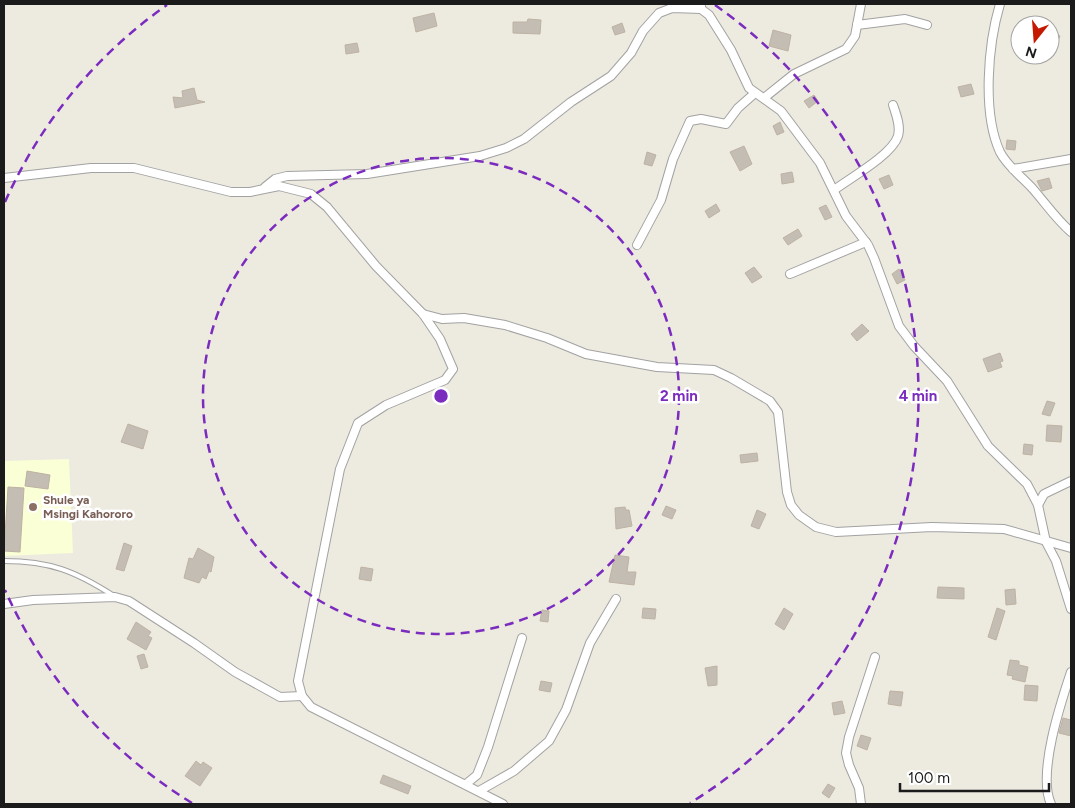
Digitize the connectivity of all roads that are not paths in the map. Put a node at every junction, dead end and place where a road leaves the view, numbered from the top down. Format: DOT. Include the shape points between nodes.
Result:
graph roads {
  1 [pos="664,4"];
  2 [pos="861,4"];
  3 [pos="1000,4"];
  4 [pos="701,6"];
  5 [pos="672,8"];
  6 [pos="857,25"];
  7 [pos="927,25"];
  8 [pos="756,93"];
  9 [pos="764,98"];
  10 [pos="893,105"];
  11 [pos="1071,159"];
  12 [pos="1013,169"];
  13 [pos="4,178"];
  14 [pos="265,188"];
  15 [pos="834,190"];
  16 [pos="1071,232"];
  17 [pos="866,242"];
  18 [pos="636,245"];
  19 [pos="790,274"];
  20 [pos="423,314"];
  21 [pos="1071,481"];
  22 [pos="1038,505"];
  23 [pos="1046,542"];
  24 [pos="1071,548"];
  25 [pos="4,561"];
  26 [pos="115,597"];
  27 [pos="616,599"];
  28 [pos="4,604"];
  29 [pos="1071,610"];
  30 [pos="522,638"];
  31 [pos="875,657"];
  32 [pos="1071,672"];
  33 [pos="302,696"];
  34 [pos="466,784"];
  35 [pos="478,791"];
  36 [pos="503,804"];
  37 [pos="861,804"];
  38 [pos="1051,804"];
  1 -- 5 [label="street"];
  2 -- 6 [label="street"];
  3 -- 12 [label="street" via="990,64 989,107 996,142"];
  4 -- 5 [label="street"];
  4 -- 8 [label="street" via="731,50 744,82"];
  5 -- 14 [label="street" via="659,13 651,21 631,53 611,76 524,139 506,148 480,156 367,174 287,176 275,179"];
  6 -- 7 [label="street" via="905,19"];
  6 -- 9 [label="street" via="855,36 846,49 787,78"];
  8 -- 9 [label="street"];
  8 -- 18 [label="street" via="738,108 726,124 701,119 690,122 673,159 661,200"];
  9 -- 15 [label="street" via="790,120 820,163"];
  10 -- 15 [label="street" via="899,130 893,144"];
  11 -- 12 [label="street"];
  12 -- 16 [label="street"];
  13 -- 14 [label="street" via="82,168 134,168 230,192"];
  14 -- 20 [label="street" via="280,186 311,194 327,207 376,266"];
  15 -- 17 [label="street" via="846,216"];
  17 -- 19 [label="street"];
  17 -- 22 [label="street" via="899,326 947,381 988,446 1027,484"];
  20 -- 23 [label="street" via="504,325 586,354 657,367 714,370 731,378 770,401 778,412 791,505 799,515 823,530 1004,529"];
  20 -- 33 [label="street" via="440,339 453,369 445,380 369,415 358,423 349,442 340,469 300,666 298,681"];
  21 -- 22 [label="street" via="1044,494"];
  22 -- 23 [label="street"];
  23 -- 24 [label="street"];
  23 -- 29 [label="street" via="1056,561"];
  25 -- 26 [label="lane" via="59,567 93,582"];
  26 -- 28 [label="street"];
  26 -- 33 [label="street" via="129,601 235,672 280,697"];
  27 -- 35 [label="street" via="590,643 566,710 548,741 514,771"];
  30 -- 34 [label="street" via="488,747 477,775"];
  31 -- 37 [label="street" via="846,753 859,788"];
  32 -- 38 [label="street" via="1058,709 1048,765 1047,792"];
  33 -- 34 [label="street" via="311,707 332,720"];
  34 -- 35 [label="street"];
  35 -- 36 [label="street"];
}
